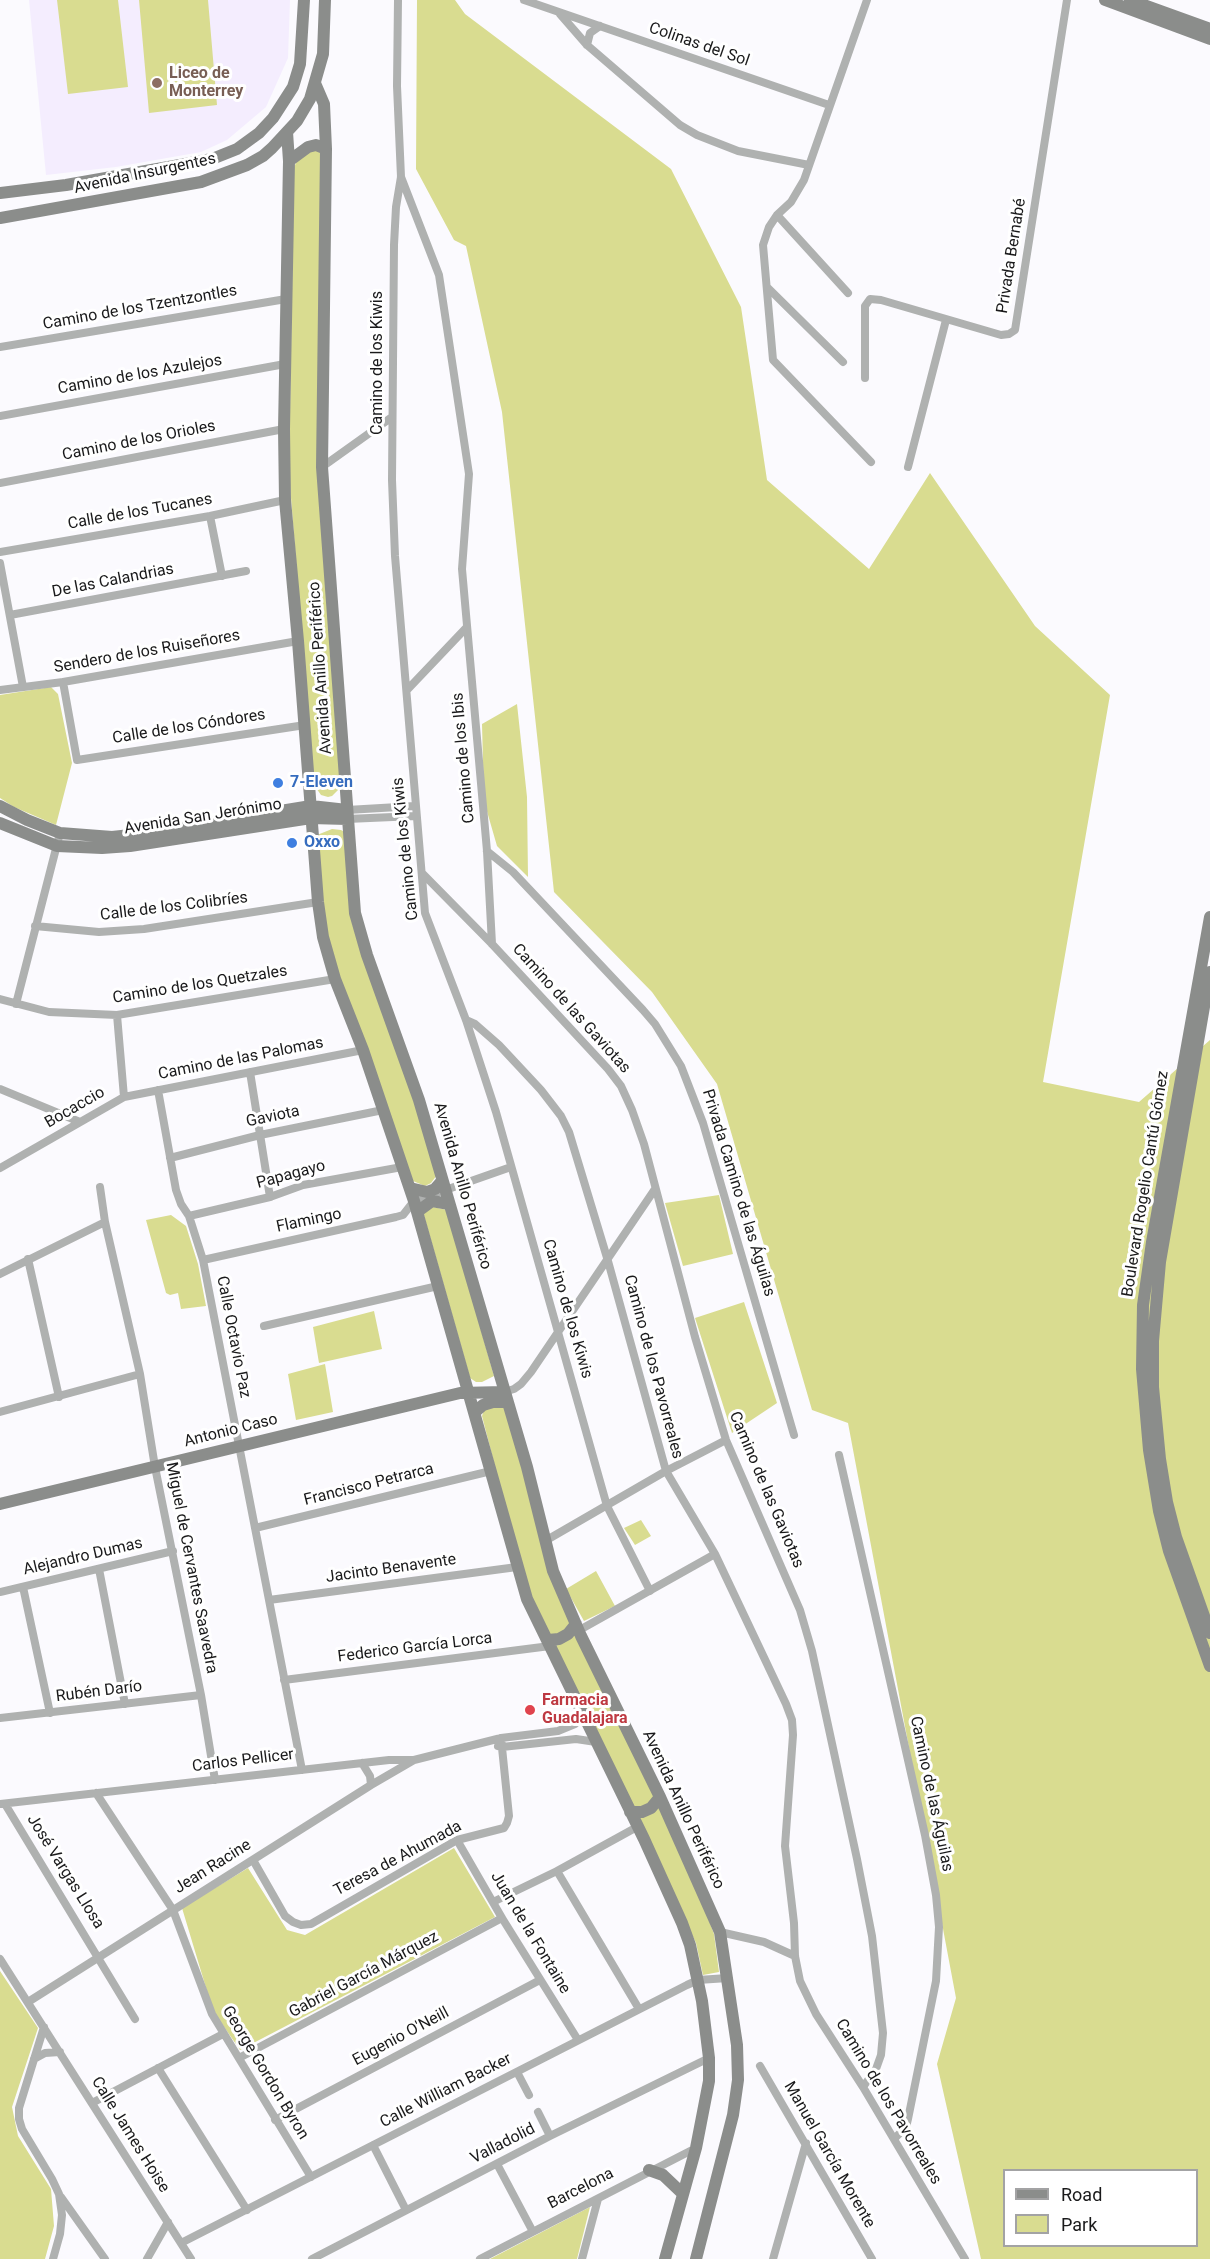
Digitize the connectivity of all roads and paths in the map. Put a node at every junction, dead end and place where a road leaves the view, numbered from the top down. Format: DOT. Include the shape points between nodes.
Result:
graph roads {
  1 [pos="304,0"];
  2 [pos="325,0"];
  3 [pos="398,0"];
  4 [pos="524,0"];
  5 [pos="867,0"];
  6 [pos="1067,0"];
  7 [pos="1105,0"];
  8 [pos="1130,0"];
  9 [pos="560,14"];
  10 [pos="600,26"];
  11 [pos="1210,29"];
  12 [pos="1210,39"];
  13 [pos="587,45"];
  14 [pos="315,83"];
  15 [pos="829,105"];
  16 [pos="287,132"];
  17 [pos="326,149"];
  18 [pos="289,161"];
  19 [pos="809,165"];
  20 [pos="400,177"];
  21 [pos="0,193"];
  22 [pos="777,215"];
  23 [pos="0,218"];
  24 [pos="767,287"];
  25 [pos="848,293"];
  26 [pos="286,299"];
  27 [pos="946,320"];
  28 [pos="0,347"];
  29 [pos="843,362"];
  30 [pos="285,364"];
  31 [pos="865,378"];
  32 [pos="0,416"];
  33 [pos="392,417"];
  34 [pos="284,429"];
  35 [pos="871,462"];
  36 [pos="322,467"];
  37 [pos="908,467"];
  38 [pos="0,483"];
  39 [pos="285,500"];
  40 [pos="210,516"];
  41 [pos="0,552"];
  42 [pos="0,564"];
  43 [pos="462,569"];
  44 [pos="246,571"];
  45 [pos="222,576"];
  46 [pos="10,615"];
  47 [pos="466,628"];
  48 [pos="298,640"];
  49 [pos="63,682"];
  50 [pos="23,687"];
  51 [pos="0,690"];
  52 [pos="407,690"];
  53 [pos="305,725"];
  54 [pos="346,795"];
  55 [pos="0,806"];
  56 [pos="415,806"];
  57 [pos="311,813"];
  58 [pos="417,816"];
  59 [pos="348,818"];
  60 [pos="1,825"];
  61 [pos="60,833"];
  62 [pos="57,846"];
  63 [pos="487,851"];
  64 [pos="422,873"];
  65 [pos="318,902"];
  66 [pos="1210,917"];
  67 [pos="35,926"];
  68 [pos="492,944"];
  69 [pos="1210,972"];
  70 [pos="335,979"];
  71 [pos="0,999"];
  72 [pos="16,1004"];
  73 [pos="117,1016"];
  74 [pos="466,1020"];
  75 [pos="363,1050"];
  76 [pos="250,1072"];
  77 [pos="0,1089"];
  78 [pos="158,1090"];
  79 [pos="124,1097"];
  80 [pos="383,1110"];
  81 [pos="80,1122"];
  82 [pos="260,1135"];
  83 [pos="170,1158"];
  84 [pos="402,1167"];
  85 [pos="511,1167"];
  86 [pos="0,1168"];
  87 [pos="444,1185"];
  88 [pos="100,1187"];
  89 [pos="410,1188"];
  90 [pos="655,1189"];
  91 [pos="270,1197"];
  92 [pos="449,1204"];
  93 [pos="416,1206"];
  94 [pos="189,1216"];
  95 [pos="105,1222"];
  96 [pos="28,1259"];
  97 [pos="203,1260"];
  98 [pos="608,1261"];
  99 [pos="0,1274"];
  100 [pos="438,1286"];
  101 [pos="264,1326"];
  102 [pos="558,1333"];
  103 [pos="140,1374"];
  104 [pos="501,1376"];
  105 [pos="468,1389"];
  106 [pos="59,1397"];
  107 [pos="506,1397"];
  108 [pos="0,1412"];
  109 [pos="475,1412"];
  110 [pos="794,1435"];
  111 [pos="726,1440"];
  112 [pos="238,1447"];
  113 [pos="839,1455"];
  114 [pos="155,1467"];
  115 [pos="491,1471"];
  116 [pos="666,1471"];
  117 [pos="0,1504"];
  118 [pos="607,1506"];
  119 [pos="255,1528"];
  120 [pos="545,1541"];
  121 [pos="173,1551"];
  122 [pos="715,1554"];
  123 [pos="517,1567"];
  124 [pos="99,1569"];
  125 [pos="23,1587"];
  126 [pos="650,1591"];
  127 [pos="0,1592"];
  128 [pos="269,1600"];
  129 [pos="579,1630"];
  130 [pos="1210,1633"];
  131 [pos="550,1646"];
  132 [pos="1210,1666"];
  133 [pos="284,1680"];
  134 [pos="201,1695"];
  135 [pos="125,1704"];
  136 [pos="50,1713"];
  137 [pos="583,1717"];
  138 [pos="0,1718"];
  139 [pos="596,1742"];
  140 [pos="501,1743"];
  141 [pos="414,1760"];
  142 [pos="362,1763"];
  143 [pos="302,1770"];
  144 [pos="215,1780"];
  145 [pos="372,1785"];
  146 [pos="96,1793"];
  147 [pos="660,1797"];
  148 [pos="2,1804"];
  149 [pos="630,1812"];
  150 [pos="667,1813"];
  151 [pos="637,1827"];
  152 [pos="457,1840"];
  153 [pos="253,1860"];
  154 [pos="557,1871"];
  155 [pos="493,1902"];
  156 [pos="173,1910"];
  157 [pos="502,1918"];
  158 [pos="720,1932"];
  159 [pos="795,1956"];
  160 [pos="99,1957"];
  161 [pos="0,1959"];
  162 [pos="728,1978"];
  163 [pos="540,1980"];
  164 [pos="698,1980"];
  165 [pos="28,2002"];
  166 [pos="639,2009"];
  167 [pos="135,2019"];
  168 [pos="44,2027"];
  169 [pos="223,2034"];
  170 [pos="578,2040"];
  171 [pos="60,2052"];
  172 [pos="239,2058"];
  173 [pos="709,2058"];
  174 [pos="34,2059"];
  175 [pos="760,2066"];
  176 [pos="158,2068"];
  177 [pos="517,2072"];
  178 [pos="863,2087"];
  179 [pos="529,2095"];
  180 [pos="92,2103"];
  181 [pos="538,2112"];
  182 [pos="275,2120"];
  183 [pos="550,2136"];
  184 [pos="894,2139"];
  185 [pos="806,2143"];
  186 [pos="374,2145"];
  187 [pos="696,2148"];
  188 [pos="497,2164"];
  189 [pos="649,2170"];
  190 [pos="311,2177"];
  191 [pos="58,2194"];
  192 [pos="683,2194"];
  193 [pos="598,2199"];
  194 [pos="246,2210"];
  195 [pos="406,2210"];
  196 [pos="168,2222"];
  197 [pos="532,2230"];
  198 [pos="181,2243"];
  199 [pos="869,2258"];
  200 [pos="53,2259"];
  201 [pos="105,2259"];
  202 [pos="147,2259"];
  203 [pos="191,2259"];
  204 [pos="312,2259"];
  205 [pos="480,2259"];
  206 [pos="582,2259"];
  207 [pos="665,2259"];
  208 [pos="696,2259"];
  209 [pos="774,2259"];
  210 [pos="965,2259"];
  1 -- 21 [label="street, Avenida Insurgentes" via="300,64 293,87 273,118 237,149 180,165"];
  2 -- 14 [label="street, Avenida Insurgentes" via="323,54"];
  3 -- 20 [label="street, Camino de los Kiwis"];
  4 -- 9 [label="street, Colinas del Sol"];
  5 -- 15 [label="street"];
  6 -- 27 [label="street, Privada Bernabé" via="1016,326 1009,334 1001,335"];
  7 -- 12 [label="street"];
  8 -- 11 [label="street"];
  9 -- 10 [label="street, Colinas del Sol"];
  9 -- 13 [label="street"];
  10 -- 13 [label="street" via="590,33"];
  10 -- 15 [label="street, Colinas del Sol"];
  13 -- 19 [label="street" via="680,125 697,135 738,151"];
  14 -- 16 [label="street, Avenida Insurgentes" via="304,110"];
  14 -- 17 [label="street, Avenida Anillo Periférico" via="324,104"];
  15 -- 19 [label="street"];
  16 -- 18 [label="street, Avenida Anillo Periférico"];
  16 -- 23 [label="street, Avenida Insurgentes" via="247,165 201,182"];
  17 -- 18 [label="street" via="308,147"];
  17 -- 36 [label="street, Avenida Anillo Periférico"];
  18 -- 26 [label="street, Avenida Anillo Periférico"];
  19 -- 22 [label="street" via="795,197"];
  20 -- 33 [label="street, Camino de los Kiwis" via="394,245"];
  20 -- 43 [label="street, Camino de los Kiwis" via="439,275 447,317 469,474"];
  22 -- 24 [label="street" via="763,245"];
  22 -- 25 [label="street"];
  24 -- 29 [label="street"];
  24 -- 35 [label="street" via="772,360"];
  26 -- 28 [label="street, Camino de los Tzentzontles"];
  26 -- 30 [label="street, Avenida Anillo Periférico"];
  27 -- 31 [label="street" via="881,300 869,300 865,306"];
  27 -- 37 [label="street"];
  30 -- 32 [label="street, Camino de los Azulejos"];
  30 -- 34 [label="street, Avenida Anillo Periférico"];
  33 -- 36 [label="street"];
  33 -- 52 [label="street, Camino de los Kiwis" via="395,556"];
  34 -- 38 [label="street, Camino de los Orioles"];
  34 -- 39 [label="street, Avenida Anillo Periférico"];
  36 -- 54 [label="street, Avenida Anillo Periférico"];
  39 -- 40 [label="street, Calle de los Tucanes"];
  39 -- 48 [label="street, Avenida Anillo Periférico"];
  40 -- 41 [label="street, Calle de los Tucanes"];
  40 -- 45 [label="street"];
  42 -- 46 [label="street"];
  43 -- 47 [label="street, Camino de los Ibis"];
  44 -- 45 [label="street, De las Calandrias"];
  45 -- 46 [label="street, De las Calandrias"];
  46 -- 50 [label="street"];
  47 -- 52 [label="street"];
  47 -- 63 [label="street, Camino de los Ibis"];
  48 -- 49 [label="street, Sendero de los Ruiseñores"];
  48 -- 53 [label="street, Avenida Anillo Periférico"];
  49 -- 50 [label="street, Sendero de los Ruiseñores"];
  49 -- 53 [label="street, Calle de los Cóndores" via="77,760"];
  50 -- 51 [label="street, Sendero de los Ruiseñores"];
  52 -- 56 [label="street, Camino de los Kiwis"];
  53 -- 57 [label="street, Avenida Anillo Periférico"];
  54 -- 57 [label="street"];
  54 -- 59 [label="street, Avenida Anillo Periférico"];
  55 -- 61 [label="street, Avenida San Jerónimo"];
  56 -- 58 [label="street, Camino de los Kiwis"];
  56 -- 59 [label="street, Avenida San Jerónimo"];
  57 -- 59 [label="street, Avenida San Jerónimo"];
  57 -- 59 [label="street" via="332,824"];
  57 -- 61 [label="street, Avenida San Jerónimo" via="112,837"];
  57 -- 62 [label="street, Avenida San Jerónimo" via="130,846"];
  57 -- 65 [label="street, Avenida Anillo Periférico"];
  58 -- 59 [label="street, Avenida San Jerónimo"];
  58 -- 64 [label="street, Camino de los Kiwis"];
  59 -- 87 [label="street, Avenida Anillo Periférico" via="360,932 419,1100"];
  60 -- 62 [label="street, Avenida San Jerónimo"];
  61 -- 62 [label="street"];
  62 -- 67 [label="street"];
  63 -- 68 [label="street, Camino de los Ibis"];
  63 -- 110 [label="street, Privada Camino de las Águilas" via="513,872 643,1010 681,1066 706,1132"];
  64 -- 68 [label="street, Camino de las Gaviotas"];
  64 -- 74 [label="street, Camino de los Kiwis" via="425,913"];
  65 -- 67 [label="street, Calle de los Colibríes" via="144,929 99,932"];
  65 -- 70 [label="street, Avenida Anillo Periférico"];
  66 -- 132 [label="street, Boulevard Rogelio Cantú Gómez" via="1152,1242 1143,1305 1142,1369 1159,1511 1169,1551"];
  67 -- 72 [label="street"];
  68 -- 90 [label="street, Camino de las Gaviotas" via="621,1086 644,1144"];
  69 -- 130 [label="street, Boulevard Rogelio Cantú Gómez" via="1160,1262 1153,1387 1167,1502"];
  70 -- 73 [label="street, Camino de los Quetzales"];
  70 -- 75 [label="street, Avenida Anillo Periférico"];
  71 -- 72 [label="street, Camino de los Quetzales"];
  72 -- 73 [label="street, Camino de los Quetzales" via="49,1012"];
  73 -- 79 [label="street, Bocaccio"];
  74 -- 85 [label="street, Camino de los Kiwis"];
  74 -- 98 [label="street, Camino de los Pavorreales" via="499,1045 561,1116"];
  75 -- 76 [label="street, Camino de las Palomas"];
  75 -- 80 [label="street, Avenida Anillo Periférico"];
  76 -- 78 [label="street, Camino de las Palomas"];
  76 -- 82 [label="street"];
  77 -- 81 [label="street"];
  78 -- 79 [label="street, Camino de las Palomas"];
  78 -- 83 [label="street, Calle Octavio Paz"];
  79 -- 81 [label="street, Bocaccio"];
  80 -- 82 [label="street, Gaviota"];
  80 -- 84 [label="street, Avenida Anillo Periférico"];
  81 -- 86 [label="street, Bocaccio"];
  82 -- 83 [label="street, Gaviota"];
  82 -- 91 [label="street"];
  83 -- 94 [label="street, Calle Octavio Paz" via="178,1197"];
  84 -- 89 [label="street, Avenida Anillo Periférico"];
  84 -- 91 [label="street, Papagayo" via="303,1185"];
  85 -- 87 [label="street, Flamingo"];
  85 -- 102 [label="street, Camino de los Kiwis"];
  87 -- 89 [label="street" via="423,1192"];
  87 -- 92 [label="street, Avenida Anillo Periférico"];
  87 -- 93 [label="street, Flamingo"];
  88 -- 95 [label="street, Miguel de Cervantes Saavedra"];
  89 -- 93 [label="street, Avenida Anillo Periférico"];
  90 -- 98 [label="street"];
  90 -- 111 [label="street, Camino de las Gaviotas"];
  91 -- 94 [label="street, Papagayo"];
  92 -- 93 [label="street" via="432,1201"];
  92 -- 104 [label="street, Avenida Anillo Periférico"];
  93 -- 97 [label="street, Flamingo" via="396,1217"];
  93 -- 100 [label="street, Avenida Anillo Periférico"];
  94 -- 97 [label="street, Calle Octavio Paz"];
  95 -- 96 [label="street"];
  95 -- 103 [label="street, Miguel de Cervantes Saavedra"];
  96 -- 99 [label="street"];
  96 -- 106 [label="street"];
  97 -- 112 [label="street, Calle Octavio Paz"];
  98 -- 102 [label="street"];
  98 -- 116 [label="street, Camino de los Pavorreales"];
  100 -- 101 [label="street"];
  100 -- 105 [label="street, Avenida Anillo Periférico"];
  102 -- 107 [label="street" via="521,1384"];
  102 -- 118 [label="street, Camino de los Kiwis"];
  103 -- 106 [label="street"];
  103 -- 114 [label="street, Miguel de Cervantes Saavedra"];
  104 -- 105 [label="street" via="485,1387"];
  104 -- 107 [label="street, Avenida Anillo Periférico"];
  105 -- 107 [label="street"];
  105 -- 109 [label="street, Avenida Anillo Periférico"];
  105 -- 112 [label="street, Antonio Caso"];
  106 -- 108 [label="street"];
  107 -- 109 [label="street"];
  107 -- 120 [label="street, Avenida Anillo Periférico"];
  109 -- 115 [label="street, Avenida Anillo Periférico"];
  111 -- 116 [label="street"];
  111 -- 178 [label="street, Camino de las Gaviotas" via="807,1630 857,1859 872,1936 883,2033 876,2069"];
  112 -- 114 [label="street, Antonio Caso"];
  112 -- 119 [label="street, Calle Octavio Paz"];
  113 -- 184 [label="street, Camino de las Águilas" via="926,1835 939,1927 936,1981 908,2119"];
  114 -- 117 [label="street, Antonio Caso"];
  114 -- 121 [label="street, Miguel de Cervantes Saavedra"];
  115 -- 119 [label="street, Francisco Petrarca"];
  115 -- 123 [label="street, Avenida Anillo Periférico"];
  116 -- 118 [label="street"];
  116 -- 122 [label="street, Camino de los Pavorreales"];
  118 -- 120 [label="street"];
  118 -- 126 [label="street, Camino de los Kiwis"];
  119 -- 128 [label="street, Calle Octavio Paz"];
  120 -- 129 [label="street, Avenida Anillo Periférico"];
  121 -- 124 [label="street, Alejandro Dumas"];
  121 -- 134 [label="street, Miguel de Cervantes Saavedra"];
  122 -- 126 [label="street"];
  122 -- 159 [label="street, Camino de los Pavorreales" via="792,1720 785,1846"];
  123 -- 128 [label="street, Jacinto Benavente"];
  123 -- 131 [label="street, Avenida Anillo Periférico" via="531,1609"];
  124 -- 125 [label="street, Alejandro Dumas"];
  124 -- 135 [label="street"];
  125 -- 127 [label="street, Alejandro Dumas"];
  125 -- 136 [label="street"];
  126 -- 129 [label="street"];
  128 -- 133 [label="street, Calle Octavio Paz"];
  129 -- 131 [label="street"];
  129 -- 147 [label="street, Avenida Anillo Periférico"];
  131 -- 133 [label="street, Federico García Lorca"];
  131 -- 137 [label="street, Avenida Anillo Periférico"];
  133 -- 143 [label="street, Calle Octavio Paz"];
  134 -- 135 [label="street, Rubén Darío"];
  134 -- 144 [label="street, Miguel de Cervantes Saavedra"];
  135 -- 136 [label="street, Rubén Darío"];
  136 -- 138 [label="street, Rubén Darío"];
  137 -- 139 [label="street, Avenida Anillo Periférico"];
  137 -- 140 [label="street, Carlos Pellicer" via="558,1731"];
  139 -- 140 [label="street, Carlos Pellicer" via="576,1739"];
  139 -- 149 [label="street, Avenida Anillo Periférico"];
  140 -- 141 [label="street, Carlos Pellicer"];
  140 -- 152 [label="street, Teresa de Ahumada" via="507,1823 498,1830"];
  141 -- 142 [label="street, Carlos Pellicer"];
  141 -- 145 [label="street, Jean Racine"];
  142 -- 143 [label="street, Carlos Pellicer"];
  142 -- 145 [label="street"];
  143 -- 144 [label="street, Carlos Pellicer"];
  144 -- 146 [label="street, Carlos Pellicer"];
  145 -- 153 [label="street, Jean Racine"];
  146 -- 148 [label="street, Carlos Pellicer"];
  146 -- 156 [label="street, George Gordon Byron"];
  147 -- 149 [label="street" via="651,1808"];
  147 -- 150 [label="street, Avenida Anillo Periférico"];
  148 -- 160 [label="street, José Vargas Llosa"];
  149 -- 151 [label="street, Avenida Anillo Periférico"];
  150 -- 151 [label="street" via="645,1817"];
  150 -- 158 [label="street, Avenida Anillo Periférico"];
  151 -- 154 [label="street"];
  151 -- 164 [label="street, Avenida Anillo Periférico" via="682,1923"];
  152 -- 153 [label="street, Teresa de Ahumada" via="311,1924 301,1925 285,1916"];
  152 -- 155 [label="street, Juan de la Fontaine"];
  153 -- 156 [label="street, Jean Racine"];
  154 -- 155 [label="street"];
  154 -- 166 [label="street"];
  155 -- 157 [label="street, Juan de la Fontaine"];
  156 -- 160 [label="street, Jean Racine"];
  156 -- 169 [label="street, George Gordon Byron" via="210,2010"];
  157 -- 163 [label="street, Juan de la Fontaine"];
  157 -- 172 [label="street, Gabriel García Márquez"];
  158 -- 159 [label="street" via="764,1942"];
  158 -- 162 [label="street, Avenida Anillo Periférico"];
  159 -- 178 [label="street, Camino de los Pavorreales" via="800,1981 816,2014"];
  160 -- 165 [label="street, Jean Racine"];
  160 -- 167 [label="street, José Vargas Llosa"];
  161 -- 165 [label="street, Calle James Hoise"];
  162 -- 164 [label="street, Calle William Backer"];
  162 -- 208 [label="street, Avenida Anillo Periférico" via="738,2080 733,2115"];
  163 -- 170 [label="street, Juan de la Fontaine"];
  163 -- 182 [label="street, Eugenio O'Neill"];
  164 -- 166 [label="street, Calle William Backer"];
  164 -- 173 [label="street, Avenida Anillo Periférico"];
  165 -- 168 [label="street, Calle James Hoise"];
  166 -- 170 [label="street, Calle William Backer"];
  168 -- 171 [label="street, Calle James Hoise"];
  168 -- 174 [label="street"];
  169 -- 172 [label="street, George Gordon Byron"];
  169 -- 176 [label="street"];
  170 -- 177 [label="street, Calle William Backer"];
  171 -- 174 [label="street"];
  171 -- 180 [label="street, Calle James Hoise"];
  172 -- 182 [label="street, George Gordon Byron"];
  173 -- 183 [label="street, Valladolid"];
  173 -- 187 [label="street, Avenida Anillo Periférico" via="709,2081"];
  174 -- 191 [label="street" via="19,2119"];
  175 -- 185 [label="street, Manuel García Morente"];
  176 -- 180 [label="street"];
  176 -- 194 [label="street"];
  177 -- 179 [label="street"];
  177 -- 186 [label="street, Calle William Backer"];
  178 -- 184 [label="street, Camino de los Pavorreales"];
  180 -- 196 [label="street, Calle James Hoise"];
  181 -- 183 [label="street"];
  182 -- 190 [label="street, George Gordon Byron"];
  183 -- 188 [label="street, Valladolid"];
  184 -- 210 [label="street, Camino de los Pavorreales"];
  185 -- 199 [label="street, Manuel García Morente"];
  185 -- 209 [label="street"];
  186 -- 190 [label="street, Calle William Backer"];
  186 -- 195 [label="street"];
  187 -- 189 [label="street, Barcelona"];
  187 -- 192 [label="street, Avenida Anillo Periférico"];
  188 -- 195 [label="street, Valladolid"];
  188 -- 197 [label="street"];
  189 -- 192 [label="street" via="663,2175"];
  189 -- 193 [label="street, Barcelona"];
  190 -- 194 [label="street, Calle William Backer"];
  191 -- 200 [label="street" via="62,2215"];
  191 -- 201 [label="street"];
  192 -- 207 [label="street, Avenida Anillo Periférico"];
  193 -- 197 [label="street, Barcelona"];
  193 -- 206 [label="street"];
  194 -- 198 [label="street, Calle William Backer"];
  195 -- 204 [label="street, Valladolid"];
  196 -- 198 [label="street, Calle James Hoise"];
  196 -- 202 [label="street"];
  197 -- 205 [label="street, Barcelona"];
  198 -- 203 [label="street, Calle James Hoise"];
}
